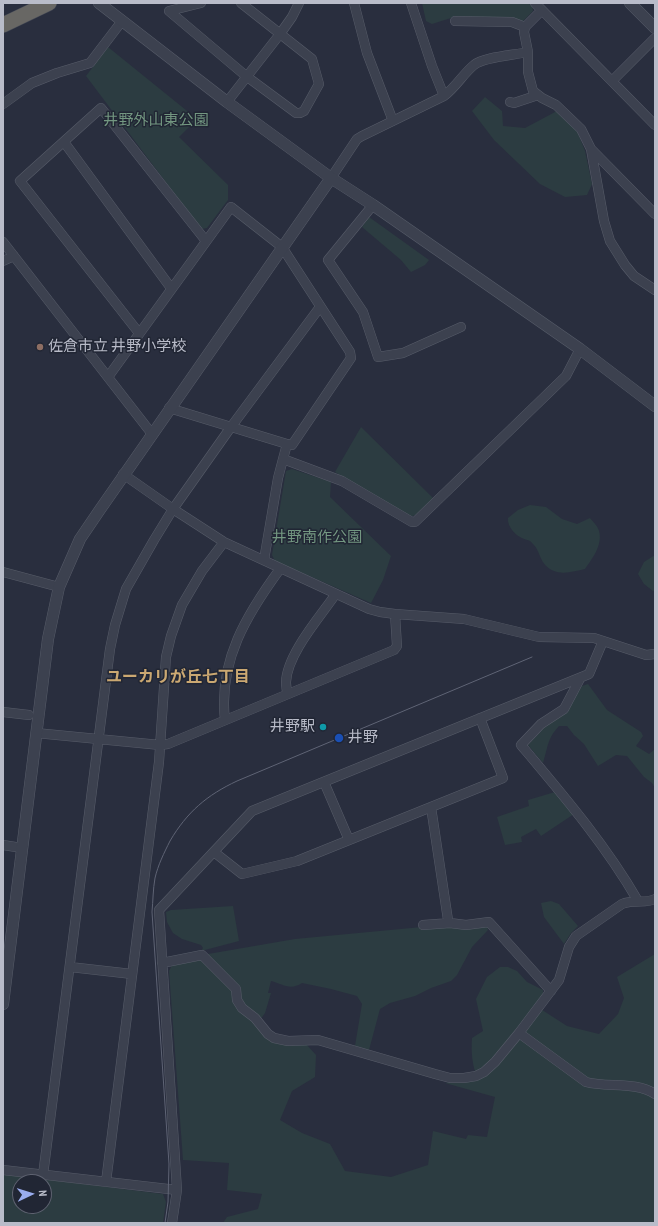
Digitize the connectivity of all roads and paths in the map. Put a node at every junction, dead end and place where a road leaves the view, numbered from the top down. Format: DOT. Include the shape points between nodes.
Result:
graph roads {
  1 [pos="49,3"];
  2 [pos="200,3"];
  3 [pos="240,3"];
  4 [pos="299,3"];
  5 [pos="354,3"];
  6 [pos="411,3"];
  7 [pos="630,3"];
  8 [pos="102,6"];
  9 [pos="539,6"];
  10 [pos="122,21"];
  11 [pos="455,21"];
  12 [pos="3,25"];
  13 [pos="525,27"];
  14 [pos="655,28"];
  15 [pos="280,34"];
  16 [pos="655,38"];
  17 [pos="528,52"];
  18 [pos="246,76"];
  19 [pos="612,81"];
  20 [pos="538,95"];
  21 [pos="444,96"];
  22 [pos="227,102"];
  23 [pos="510,102"];
  24 [pos="3,104"];
  25 [pos="393,121"];
  26 [pos="655,125"];
  27 [pos="64,142"];
  28 [pos="591,149"];
  29 [pos="331,178"];
  30 [pos="373,205"];
  31 [pos="655,214"];
  32 [pos="206,241"];
  33 [pos="3,242"];
  34 [pos="282,247"];
  35 [pos="14,256"];
  36 [pos="3,261"];
  37 [pos="171,288"];
  38 [pos="655,290"];
  39 [pos="320,307"];
  40 [pos="461,326"];
  41 [pos="139,333"];
  42 [pos="580,349"];
  43 [pos="108,377"];
  44 [pos="655,406"];
  45 [pos="169,408"];
  46 [pos="231,427"];
  47 [pos="152,434"];
  48 [pos="287,444"];
  49 [pos="283,459"];
  50 [pos="123,474"];
  51 [pos="173,509"];
  52 [pos="224,542"];
  53 [pos="264,560"];
  54 [pos="280,568"];
  55 [pos="3,572"];
  56 [pos="59,587"];
  57 [pos="335,595"];
  58 [pos="395,614"];
  59 [pos="603,641"];
  60 [pos="655,654"];
  61 [pos="582,677"];
  62 [pos="288,694"];
  63 [pos="3,712"];
  64 [pos="29,715"];
  65 [pos="480,718"];
  66 [pos="225,720"];
  67 [pos="36,733"];
  68 [pos="99,739"];
  69 [pos="160,745"];
  70 [pos="324,782"];
  71 [pos="431,806"];
  72 [pos="349,840"];
  73 [pos="3,845"];
  74 [pos="22,848"];
  75 [pos="214,852"];
  76 [pos="655,899"];
  77 [pos="638,901"];
  78 [pos="450,923"];
  79 [pos="423,925"];
  80 [pos="162,963"];
  81 [pos="70,967"];
  82 [pos="132,974"];
  83 [pos="551,991"];
  84 [pos="3,1001"];
  85 [pos="519,1033"];
  86 [pos="655,1094"];
  87 [pos="3,1170"];
  88 [pos="35,1174"];
  89 [pos="43,1174"];
  90 [pos="52,1176"];
  91 [pos="106,1182"];
  92 [pos="177,1190"];
  93 [pos="172,1223"];
  1 -- 12 [label="highway"];
  2 -- 18 [label="street" via="169,11"];
  3 -- 15 [label="street"];
  4 -- 15 [label="street"];
  5 -- 25 [label="street" via="367,53"];
  6 -- 21 [label="street"];
  7 -- 14 [label="street"];
  8 -- 10 [label="street"];
  9 -- 13 [label="street"];
  9 -- 19 [label="street"];
  10 -- 22 [label="street"];
  10 -- 24 [label="street" via="90,63 32,83"];
  11 -- 13 [label="street" via="512,22"];
  13 -- 17 [label="street"];
  15 -- 18 [label="street"];
  15 -- 18 [label="street" via="312,59 319,84 304,111 296,113"];
  16 -- 19 [label="street"];
  17 -- 20 [label="street" via="530,81 533,91"];
  17 -- 21 [label="street" via="481,61"];
  18 -- 22 [label="street"];
  19 -- 26 [label="street"];
  20 -- 23 [label="street"];
  20 -- 28 [label="street" via="556,105 581,129"];
  21 -- 25 [label="street"];
  22 -- 29 [label="street"];
  25 -- 29 [label="street" via="357,139"];
  27 -- 32 [label="street" via="101,108"];
  27 -- 37 [label="street"];
  27 -- 41 [label="street" via="20,181"];
  28 -- 31 [label="street"];
  28 -- 38 [label="street" via="610,240 634,276"];
  29 -- 30 [label="street"];
  29 -- 34 [label="street"];
  30 -- 40 [label="street" via="328,260 363,312 378,357 403,354"];
  30 -- 42 [label="street"];
  32 -- 34 [label="street" via="231,207"];
  32 -- 37 [label="street"];
  33 -- 35 [label="street"];
  34 -- 39 [label="street"];
  34 -- 45 [label="street"];
  35 -- 36 [label="street"];
  35 -- 43 [label="street"];
  37 -- 41 [label="street"];
  39 -- 46 [label="street"];
  39 -- 48 [label="street" via="350,352 351,358 292,445"];
  41 -- 43 [label="street"];
  42 -- 44 [label="street"];
  42 -- 49 [label="street" via="566,376 415,522 342,481"];
  43 -- 47 [label="street"];
  45 -- 46 [label="street"];
  45 -- 47 [label="street"];
  46 -- 48 [label="street"];
  46 -- 51 [label="street"];
  47 -- 50 [label="street"];
  48 -- 49 [label="street"];
  49 -- 53 [label="street"];
  50 -- 51 [label="street"];
  50 -- 56 [label="street" via="80,539"];
  51 -- 52 [label="street"];
  51 -- 68 [label="street" via="126,589 110,649"];
  52 -- 53 [label="street"];
  52 -- 69 [label="street" via="191,589 182,605 171,636 166,657"];
  53 -- 54 [label="street"];
  54 -- 57 [label="street"];
  54 -- 66 [label="street" via="260,595 236,642 227,673 223,704"];
  55 -- 56 [label="street"];
  56 -- 67 [label="street" via="48,639"];
  57 -- 58 [label="street" via="369,609"];
  57 -- 62 [label="street" via="307,633 293,659 286,681"];
  58 -- 59 [label="street" via="464,619 539,637 594,638"];
  58 -- 62 [label="street" via="397,646 394,650"];
  59 -- 60 [label="street" via="646,655"];
  59 -- 61 [label="street" via="589,674"];
  61 -- 65 [label="street"];
  61 -- 77 [label="street" via="564,709 541,724 521,745 573,806 621,872"];
  62 -- 66 [label="street"];
  63 -- 64 [label="street"];
  65 -- 70 [label="street"];
  65 -- 71 [label="street" via="502,778"];
  66 -- 69 [label="street"];
  67 -- 68 [label="street"];
  67 -- 74 [label="street"];
  68 -- 69 [label="street"];
  68 -- 81 [label="street"];
  69 -- 82 [label="street"];
  70 -- 72 [label="street"];
  70 -- 75 [label="street" via="252,811"];
  71 -- 72 [label="street"];
  71 -- 78 [label="street"];
  72 -- 75 [label="street" via="296,861 242,874"];
  73 -- 74 [label="street"];
  74 -- 84 [label="street"];
  75 -- 80 [label="street" via="159,910"];
  76 -- 77 [label="street" via="650,902"];
  77 -- 83 [label="street" via="622,904 576,936 569,947 559,980"];
  78 -- 79 [label="street"];
  78 -- 83 [label="street" via="466,925 489,922"];
  80 -- 85 [label="street" via="202,955 236,989 237,1000 242,1008 274,1038 288,1041 318,1040 450,1078 476,1076 484,1072"];
  80 -- 92 [label="street"];
  81 -- 82 [label="street"];
  81 -- 89 [label="street"];
  82 -- 91 [label="street"];
  83 -- 85 [label="street"];
  85 -- 86 [label="street" via="586,1082 638,1088"];
  87 -- 88 [label="street"];
  90 -- 91 [label="street"];
  91 -- 92 [label="street"];
  92 -- 93 [label="street"];
}
